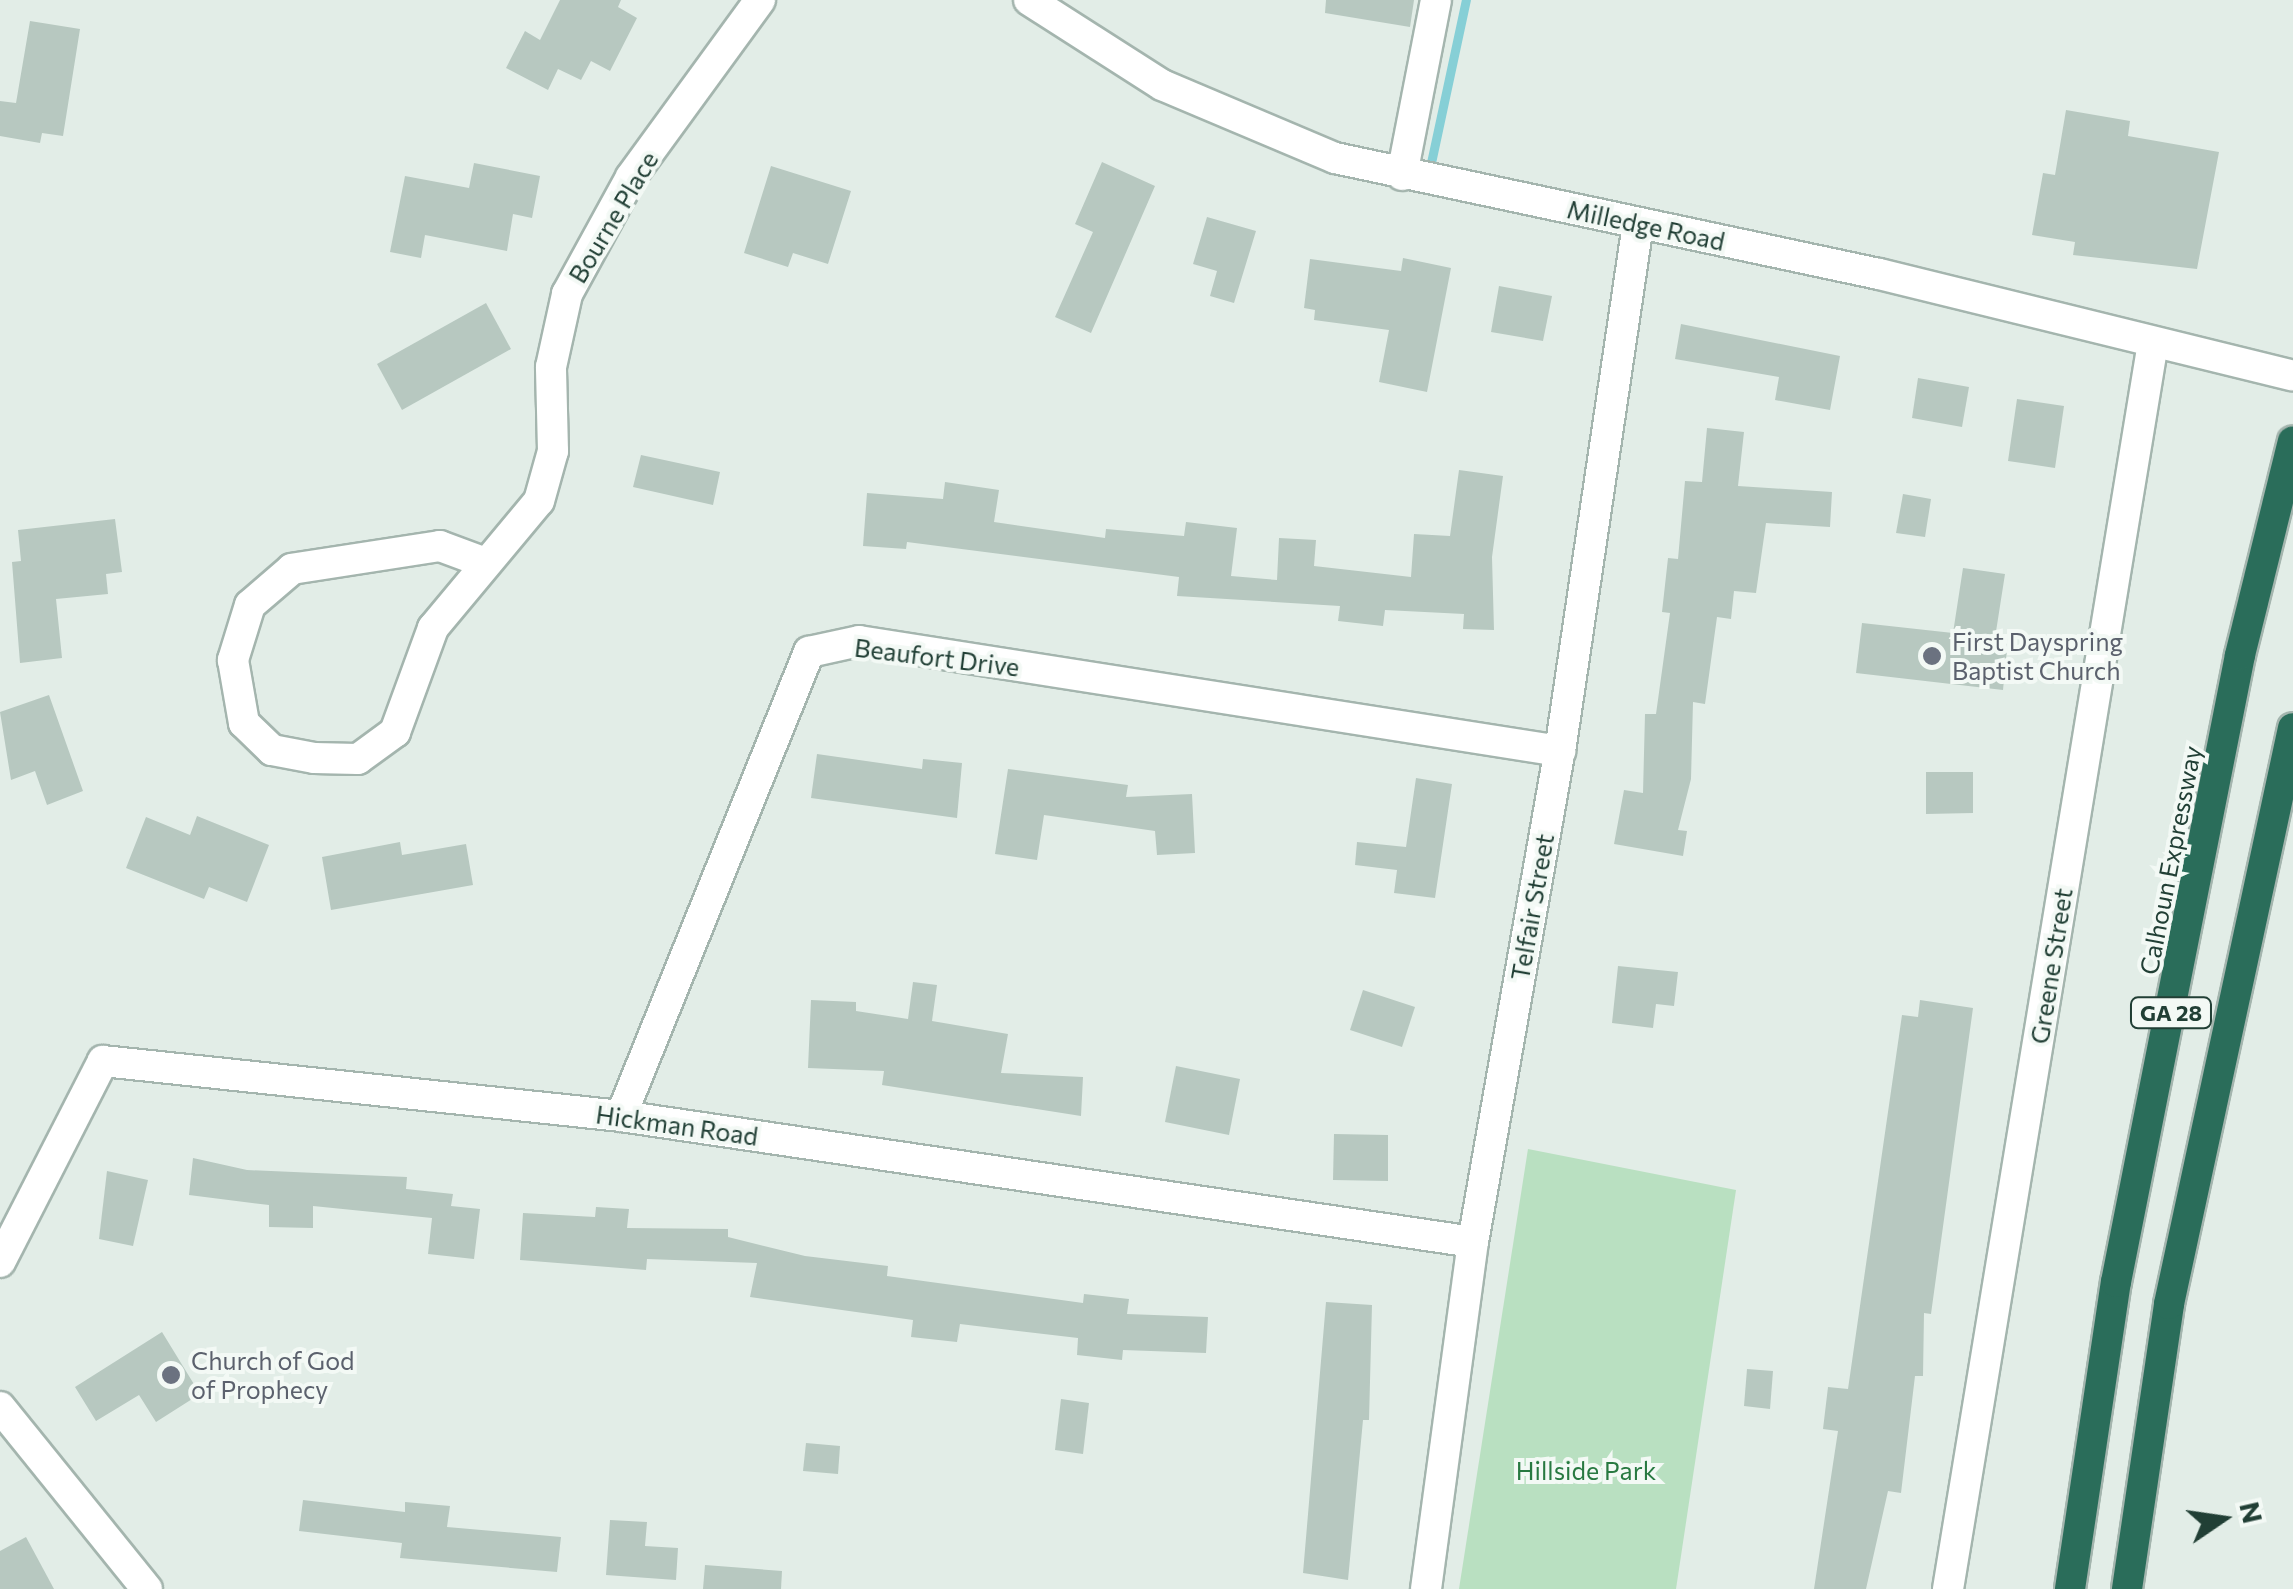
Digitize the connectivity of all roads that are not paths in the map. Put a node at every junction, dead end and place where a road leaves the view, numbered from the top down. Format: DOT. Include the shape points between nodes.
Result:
graph roads {
  1 [pos="760,0"];
  2 [pos="1029,0"];
  3 [pos="1436,0"];
  4 [pos="1402,175"];
  5 [pos="1638,224"];
  6 [pos="2153,343"];
  7 [pos="2293,376"];
  8 [pos="2293,442"];
  9 [pos="483,562"];
  10 [pos="2293,728"];
  11 [pos="1560,750"];
  12 [pos="621,1116"];
  13 [pos="1473,1242"];
  14 [pos="0,1262"];
  15 [pos="0,1407"];
  16 [pos="147,1589"];
  17 [pos="1426,1589"];
  18 [pos="1948,1589"];
  19 [pos="2070,1589"];
  20 [pos="2127,1589"];
  1 -- 9 [label="street, Bourne Place" via="631,176 567,294 551,367 553,451 538,502"];
  2 -- 4 [label="street, Milledge Road" via="1162,85 1336,158"];
  3 -- 4 [label="street"];
  4 -- 5 [label="street, Milledge Road"];
  5 -- 6 [label="street, Milledge Road"];
  5 -- 11 [label="street, Telfair Street"];
  6 -- 7 [label="street, Milledge Road"];
  6 -- 18 [label="street, Greene Street"];
  8 -- 19 [label="highway, Calhoun Expressway / GA 28" via="2240,655 2116,1282"];
  9 -- 9 [label="street, Bourne Place" via="433,628 396,732 358,759 272,750 244,723 233,660 244,623 250,605 292,569 440,546"];
  10 -- 20 [label="highway, GA 28" via="2169,1304"];
  11 -- 12 [label="street, Beaufort Drive" via="858,641 809,652"];
  11 -- 13 [label="street, Telfair Street"];
  12 -- 13 [label="street, Hickman Road"];
  12 -- 14 [label="street, Hickman Road" via="103,1061"];
  13 -- 17 [label="street, Telfair Street"];
  15 -- 16 [label="street"];
}
